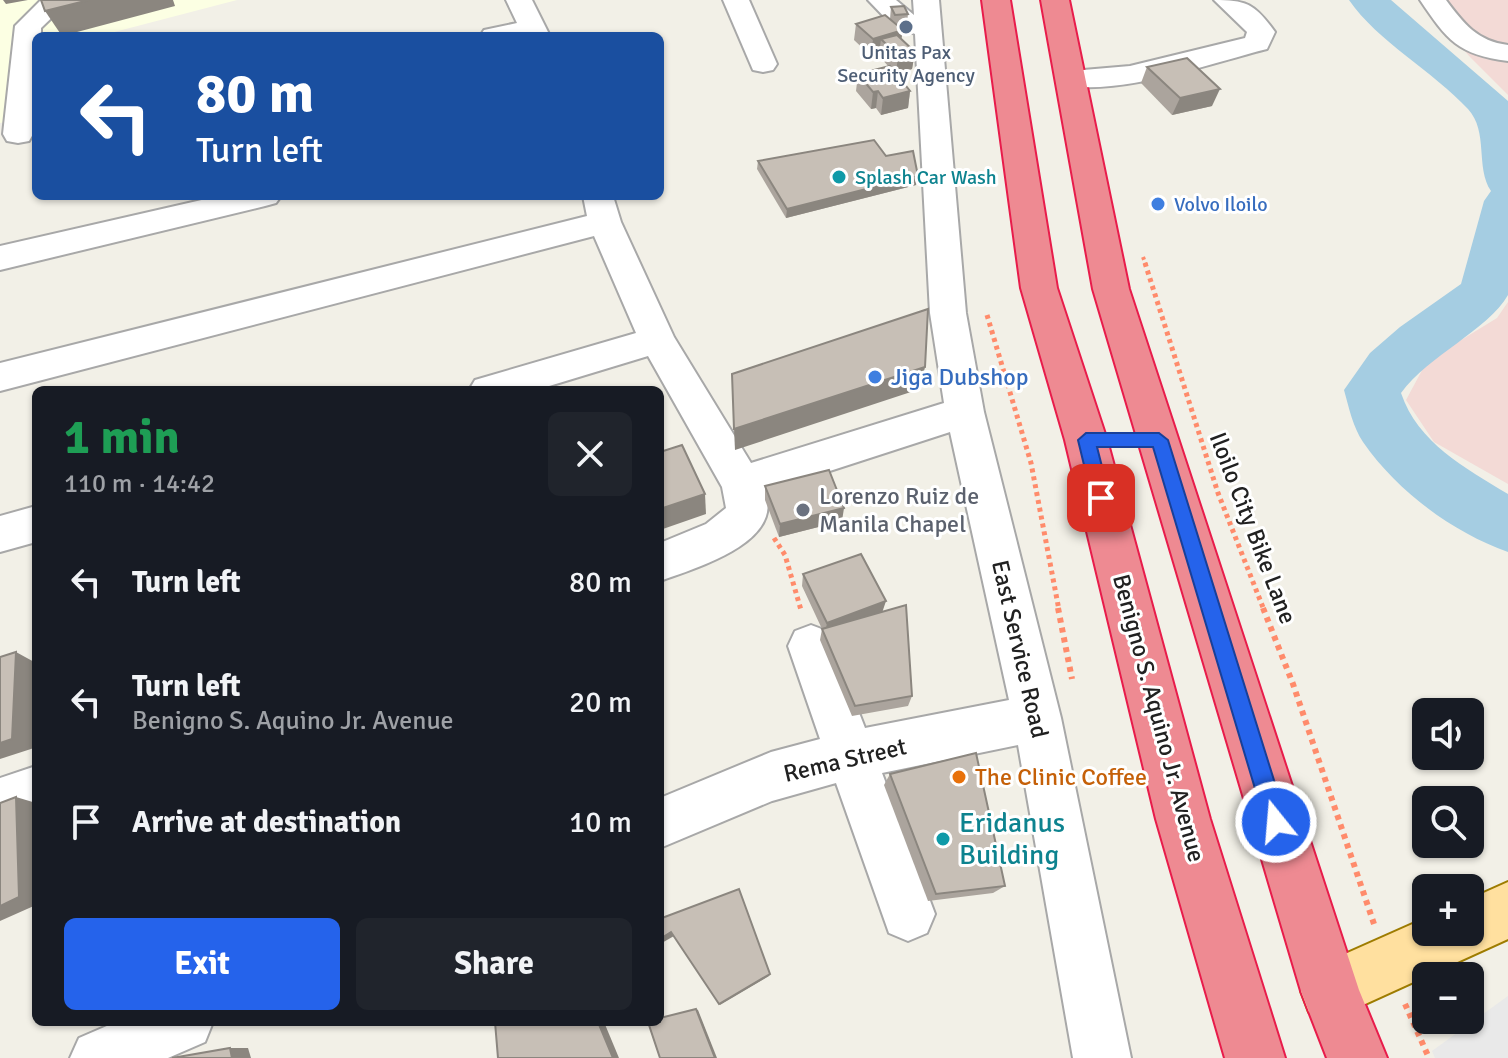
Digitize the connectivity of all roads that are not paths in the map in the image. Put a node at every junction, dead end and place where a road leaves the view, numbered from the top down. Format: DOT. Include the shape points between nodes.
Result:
graph roads {
  1 [pos="57,0"];
  2 [pos="519,0"];
  3 [pos="736,0"];
  4 [pos="881,0"];
  5 [pos="996,0"];
  6 [pos="1055,0"];
  7 [pos="1227,0"];
  8 [pos="1433,0"];
  9 [pos="926,15"];
  10 [pos="534,32"];
  11 [pos="1508,53"];
  12 [pos="763,64"];
  13 [pos="1070,78"];
  14 [pos="18,134"];
  15 [pos="248,200"];
  16 [pos="601,209"];
  17 [pos="0,258"];
  18 [pos="657,340"];
  19 [pos="0,377"];
  20 [pos="502,386"];
  21 [pos="965,412"];
  22 [pos="1086,440"];
  23 [pos="1159,440"];
  24 [pos="744,492"];
  25 [pos="32,525"];
  26 [pos="0,534"];
  27 [pos="664,560"];
  28 [pos="811,646"];
  29 [pos="1037,718"];
  30 [pos="850,755"];
  31 [pos="32,792"];
  32 [pos="0,803"];
  33 [pos="664,821"];
  34 [pos="1508,910"];
  35 [pos="908,914"];
  36 [pos="1484,921"];
  37 [pos="1429,946"];
  38 [pos="1330,991"];
  39 [pos="175,1026"];
  40 [pos="99,1058"];
  41 [pos="1102,1058"];
  42 [pos="1255,1058"];
  43 [pos="1357,1058"];
  1 -- 14 [label="street" via="28,26"];
  2 -- 10 [label="street"];
  3 -- 12 [label="street"];
  4 -- 9 [label="street" via="901,19"];
  5 -- 22 [label="highway, Benigno S. Aquino Jr. Avenue" via="1039,288"];
  6 -- 13 [label="highway"];
  7 -- 13 [label="street" via="1261,32 1257,43 1130,75"];
  8 -- 11 [label="street" via="1468,44"];
  9 -- 21 [label="street, East Service Road" via="941,244"];
  13 -- 23 [label="highway" via="1111,289"];
  15 -- 17 [label="street"];
  16 -- 18 [label="street"];
  16 -- 19 [label="street"];
  18 -- 20 [label="street"];
  18 -- 24 [label="street"];
  21 -- 24 [label="street"];
  21 -- 29 [label="street, East Service Road"];
  22 -- 23 [label="highway"];
  22 -- 42 [label="highway, Benigno S. Aquino Jr. Avenue" via="1183,819"];
  23 -- 38 [label="highway"];
  24 -- 27 [label="street" via="746,517 735,528"];
  25 -- 26 [label="street"];
  28 -- 30 [label="street"];
  29 -- 30 [label="street, Rema Street"];
  29 -- 41 [label="street, East Service Road"];
  30 -- 33 [label="street, Rema Street" via="771,777"];
  30 -- 35 [label="street"];
  31 -- 32 [label="street"];
  34 -- 36 [label="main road"];
  37 -- 38 [label="main road"];
  38 -- 43 [label="highway"];
  39 -- 40 [label="street"];
}
